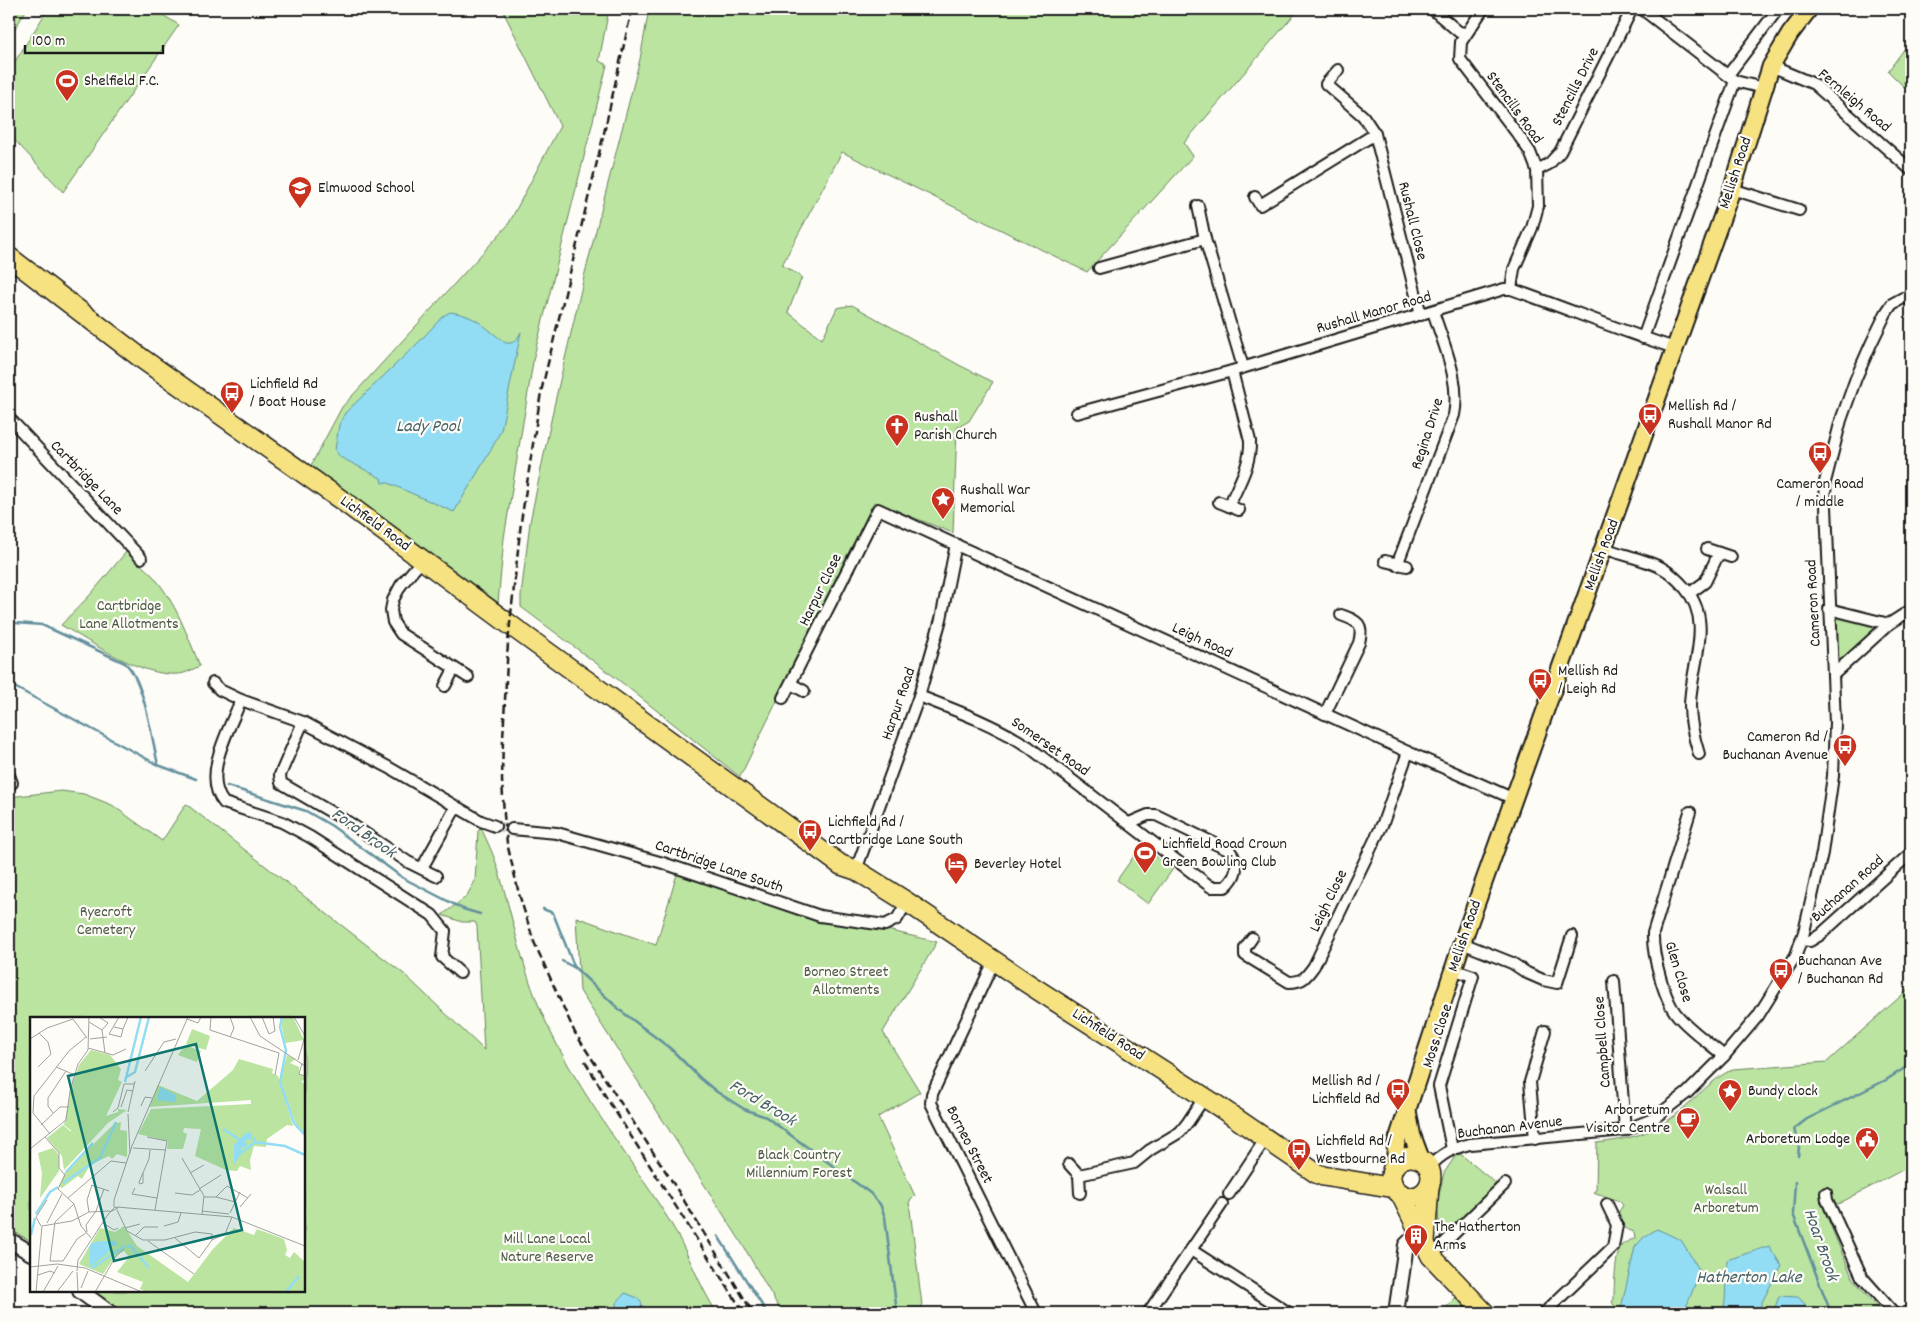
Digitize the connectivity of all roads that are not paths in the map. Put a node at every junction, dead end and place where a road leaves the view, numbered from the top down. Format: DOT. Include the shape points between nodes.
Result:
graph roads {
  1 [pos="1432,9"];
  2 [pos="1483,9"];
  3 [pos="1632,9"];
  4 [pos="1642,9"];
  5 [pos="1778,9"];
  6 [pos="1810,9"];
  7 [pos="1465,33"];
  8 [pos="1771,66"];
  9 [pos="1338,70"];
  10 [pos="1731,78"];
  11 [pos="1763,88"];
  12 [pos="1376,134"];
  13 [pos="1537,170"];
  14 [pos="1911,170"];
  15 [pos="1732,189"];
  16 [pos="1255,197"];
  17 [pos="1198,206"];
  18 [pos="1799,210"];
  19 [pos="1205,239"];
  20 [pos="9,257"];
  21 [pos="1099,268"];
  22 [pos="1511,289"];
  23 [pos="1911,297"];
  24 [pos="1433,311"];
  25 [pos="1421,315"];
  26 [pos="1643,338"];
  27 [pos="1675,348"];
  28 [pos="1244,367"];
  29 [pos="1232,371"];
  30 [pos="1077,413"];
  31 [pos="9,418"];
  32 [pos="878,509"];
  33 [pos="1239,510"];
  34 [pos="956,544"];
  35 [pos="1604,548"];
  36 [pos="1707,549"];
  37 [pos="1719,554"];
  38 [pos="1731,557"];
  39 [pos="141,558"];
  40 [pos="423,559"];
  41 [pos="1385,561"];
  42 [pos="1690,593"];
  43 [pos="1829,609"];
  44 [pos="1911,610"];
  45 [pos="1342,617"];
  46 [pos="1889,624"];
  47 [pos="454,669"];
  48 [pos="1833,675"];
  49 [pos="468,676"];
  50 [pos="212,683"];
  51 [pos="791,684"];
  52 [pos="446,686"];
  53 [pos="804,691"];
  54 [pos="919,696"];
  55 [pos="783,698"];
  56 [pos="241,700"];
  57 [pos="1325,714"];
  58 [pos="303,722"];
  59 [pos="1694,740"];
  60 [pos="1683,742"];
  61 [pos="1408,752"];
  62 [pos="1698,754"];
  63 [pos="1514,799"];
  64 [pos="456,807"];
  65 [pos="1685,816"];
  66 [pos="1129,823"];
  67 [pos="495,826"];
  68 [pos="512,829"];
  69 [pos="1911,853"];
  70 [pos="422,868"];
  71 [pos="856,870"];
  72 [pos="436,876"];
  73 [pos="907,902"];
  74 [pos="1572,936"];
  75 [pos="1802,936"];
  76 [pos="1252,938"];
  77 [pos="1462,943"];
  78 [pos="994,961"];
  79 [pos="460,972"];
  80 [pos="1461,972"];
  81 [pos="1614,981"];
  82 [pos="1545,1031"];
  83 [pos="1724,1056"];
  84 [pos="1204,1098"];
  85 [pos="1407,1108"];
  86 [pos="1626,1130"];
  87 [pos="1266,1138"];
  88 [pos="1535,1139"];
  89 [pos="1452,1149"];
  90 [pos="1069,1164"];
  91 [pos="1426,1170"];
  92 [pos="1079,1175"];
  93 [pos="1395,1180"];
  94 [pos="1505,1184"];
  95 [pos="1080,1193"];
  96 [pos="1826,1193"];
  97 [pos="1229,1194"];
  98 [pos="1222,1204"];
  99 [pos="1607,1204"];
  100 [pos="1425,1245"];
  101 [pos="9,1246"];
  102 [pos="1191,1250"];
  103 [pos="30,1253"];
  104 [pos="81,1292"];
  105 [pos="110,1313"];
  106 [pos="1036,1313"];
  107 [pos="1148,1313"];
  108 [pos="1289,1313"];
  109 [pos="1396,1313"];
  110 [pos="1485,1313"];
  111 [pos="1544,1313"];
  112 [pos="1894,1313"];
  1 -- 7 [label="street" via="1459,32"];
  2 -- 7 [label="street, Stencills Road"];
  3 -- 13 [label="street, Stencills Drive" via="1560,152 1549,164"];
  4 -- 10 [label="street"];
  5 -- 10 [label="street, Mellish Road"];
  6 -- 8 [label="main road, Mellish Road"];
  7 -- 13 [label="street, Stencills Road" via="1460,59 1519,136"];
  8 -- 11 [label="main road, Mellish Road"];
  8 -- 14 [label="street, Fernleigh Road" via="1814,84"];
  9 -- 12 [label="street, Rushall Close" via="1326,84 1363,116"];
  10 -- 11 [label="street"];
  10 -- 26 [label="street, Mellish Road"];
  11 -- 15 [label="main road, Mellish Road"];
  12 -- 16 [label="street" via="1260,205"];
  12 -- 25 [label="street, Rushall Close"];
  13 -- 22 [label="street, Stencills Road" via="1538,206 1514,270"];
  15 -- 18 [label="street"];
  15 -- 27 [label="main road, Mellish Road"];
  17 -- 19 [label="street"];
  19 -- 21 [label="street" via="1120,257"];
  19 -- 28 [label="street"];
  20 -- 40 [label="highway, Lichfield Road" via="141,358"];
  22 -- 24 [label="street, Rushall Manor Road"];
  22 -- 26 [label="street"];
  23 -- 43 [label="street, Cameron Road" via="1897,300 1886,313 1856,378 1830,459 1825,482"];
  24 -- 25 [label="street, Rushall Manor Road"];
  24 -- 41 [label="street, Regina Drive" via="1457,394 1454,415 1402,566"];
  25 -- 28 [label="street, Rushall Manor Road"];
  26 -- 27 [label="street"];
  27 -- 35 [label="main road, Mellish Road"];
  28 -- 29 [label="street, Rushall Manor Road"];
  29 -- 30 [label="street, Rushall Manor Road"];
  29 -- 33 [label="street" via="1251,450 1246,468 1224,504"];
  31 -- 39 [label="street, Cartbridge Lane"];
  32 -- 34 [label="street, Leigh Road"];
  32 -- 51 [label="street, Harpur Close"];
  34 -- 54 [label="street, Harpur Road" via="941,619"];
  34 -- 57 [label="street, Leigh Road"];
  35 -- 42 [label="street" via="1661,568"];
  35 -- 63 [label="main road, Mellish Road"];
  36 -- 37 [label="street"];
  37 -- 38 [label="street"];
  37 -- 42 [label="street" via="1705,582"];
  40 -- 47 [label="street" via="397,593 391,610 393,622 401,634"];
  40 -- 71 [label="highway, Lichfield Road" via="493,614 740,793 841,865"];
  42 -- 59 [label="street" via="1701,632 1690,706"];
  43 -- 46 [label="street"];
  43 -- 48 [label="street, Cameron Road"];
  44 -- 46 [label="street"];
  45 -- 57 [label="street" via="1358,624 1361,634"];
  46 -- 48 [label="street"];
  47 -- 49 [label="street"];
  47 -- 52 [label="street"];
  48 -- 75 [label="street, Cameron Road" via="1834,776 1822,853"];
  50 -- 56 [label="street"];
  51 -- 53 [label="street"];
  51 -- 55 [label="street, Harpur Close"];
  54 -- 66 [label="street, Somerset Road" via="1007,733"];
  54 -- 71 [label="street, Harpur Road"];
  56 -- 58 [label="street"];
  56 -- 79 [label="street" via="215,775 218,795 224,803 282,822 310,836 432,915 445,931 442,957"];
  57 -- 61 [label="street, Leigh Road"];
  58 -- 64 [label="street"];
  58 -- 70 [label="street" via="280,775 281,783"];
  59 -- 60 [label="street"];
  59 -- 62 [label="street"];
  61 -- 63 [label="street, Leigh Road"];
  61 -- 76 [label="street, Leigh Close" via="1383,823 1314,966 1304,980 1289,982 1245,955 1245,948"];
  63 -- 77 [label="main road, Mellish Road"];
  64 -- 67 [label="street"];
  64 -- 70 [label="street"];
  65 -- 83 [label="street, Glen Close" via="1653,932 1653,947 1672,1009"];
  66 -- 66 [label="street, Somerset Road" via="1211,887 1229,884 1237,866 1230,852 1156,815"];
  68 -- 73 [label="street, Cartbridge Lane South" via="557,833 663,863 820,916 885,924 897,919"];
  69 -- 75 [label="street, Buchanan Road" via="1820,935 1810,941"];
  70 -- 72 [label="street"];
  71 -- 73 [label="highway, Lichfield Road"];
  73 -- 78 [label="highway, Lichfield Road"];
  74 -- 77 [label="street" via="1557,983 1543,980 1512,963"];
  75 -- 83 [label="street, Buchanan Avenue" via="1796,955 1777,987 1758,1016"];
  77 -- 85 [label="main road, Mellish Road"];
  78 -- 84 [label="highway, Lichfield Road"];
  78 -- 106 [label="street, Borneo Street" via="932,1094 931,1103"];
  80 -- 89 [label="street, Moss Close" via="1473,976 1438,1086"];
  81 -- 86 [label="street, Campbell Close"];
  82 -- 88 [label="street" via="1530,1082"];
  83 -- 86 [label="street, Buchanan Avenue" via="1671,1106 1653,1119"];
  84 -- 87 [label="highway, Lichfield Road"];
  84 -- 92 [label="street" via="1180,1132 1141,1159 1127,1166"];
  85 -- 91 [label="main road, Mellish Road" via="1412,1136"];
  85 -- 93 [label="main road, Mellish Road" via="1396,1144"];
  86 -- 88 [label="street, Buchanan Avenue"];
  87 -- 93 [label="highway, Lichfield Road" via="1323,1176 1366,1184"];
  87 -- 97 [label="street"];
  88 -- 89 [label="street, Buchanan Avenue" via="1470,1144"];
  89 -- 91 [label="street, Buchanan Avenue"];
  90 -- 92 [label="street"];
  91 -- 93 [label="highway" via="1409,1156"];
  91 -- 93 [label="highway" via="1422,1194 1416,1196 1410,1197"];
  91 -- 100 [label="highway"];
  92 -- 95 [label="street"];
  93 -- 100 [label="highway"];
  94 -- 100 [label="street"];
  96 -- 112 [label="street" via="1862,1277"];
  98 -- 102 [label="street"];
  99 -- 111 [label="street" via="1617,1224 1613,1247"];
  100 -- 109 [label="street" via="1406,1245"];
  100 -- 110 [label="highway"];
  101 -- 103 [label="street"];
  102 -- 107 [label="street"];
  102 -- 108 [label="street"];
  104 -- 105 [label="street"];
}
